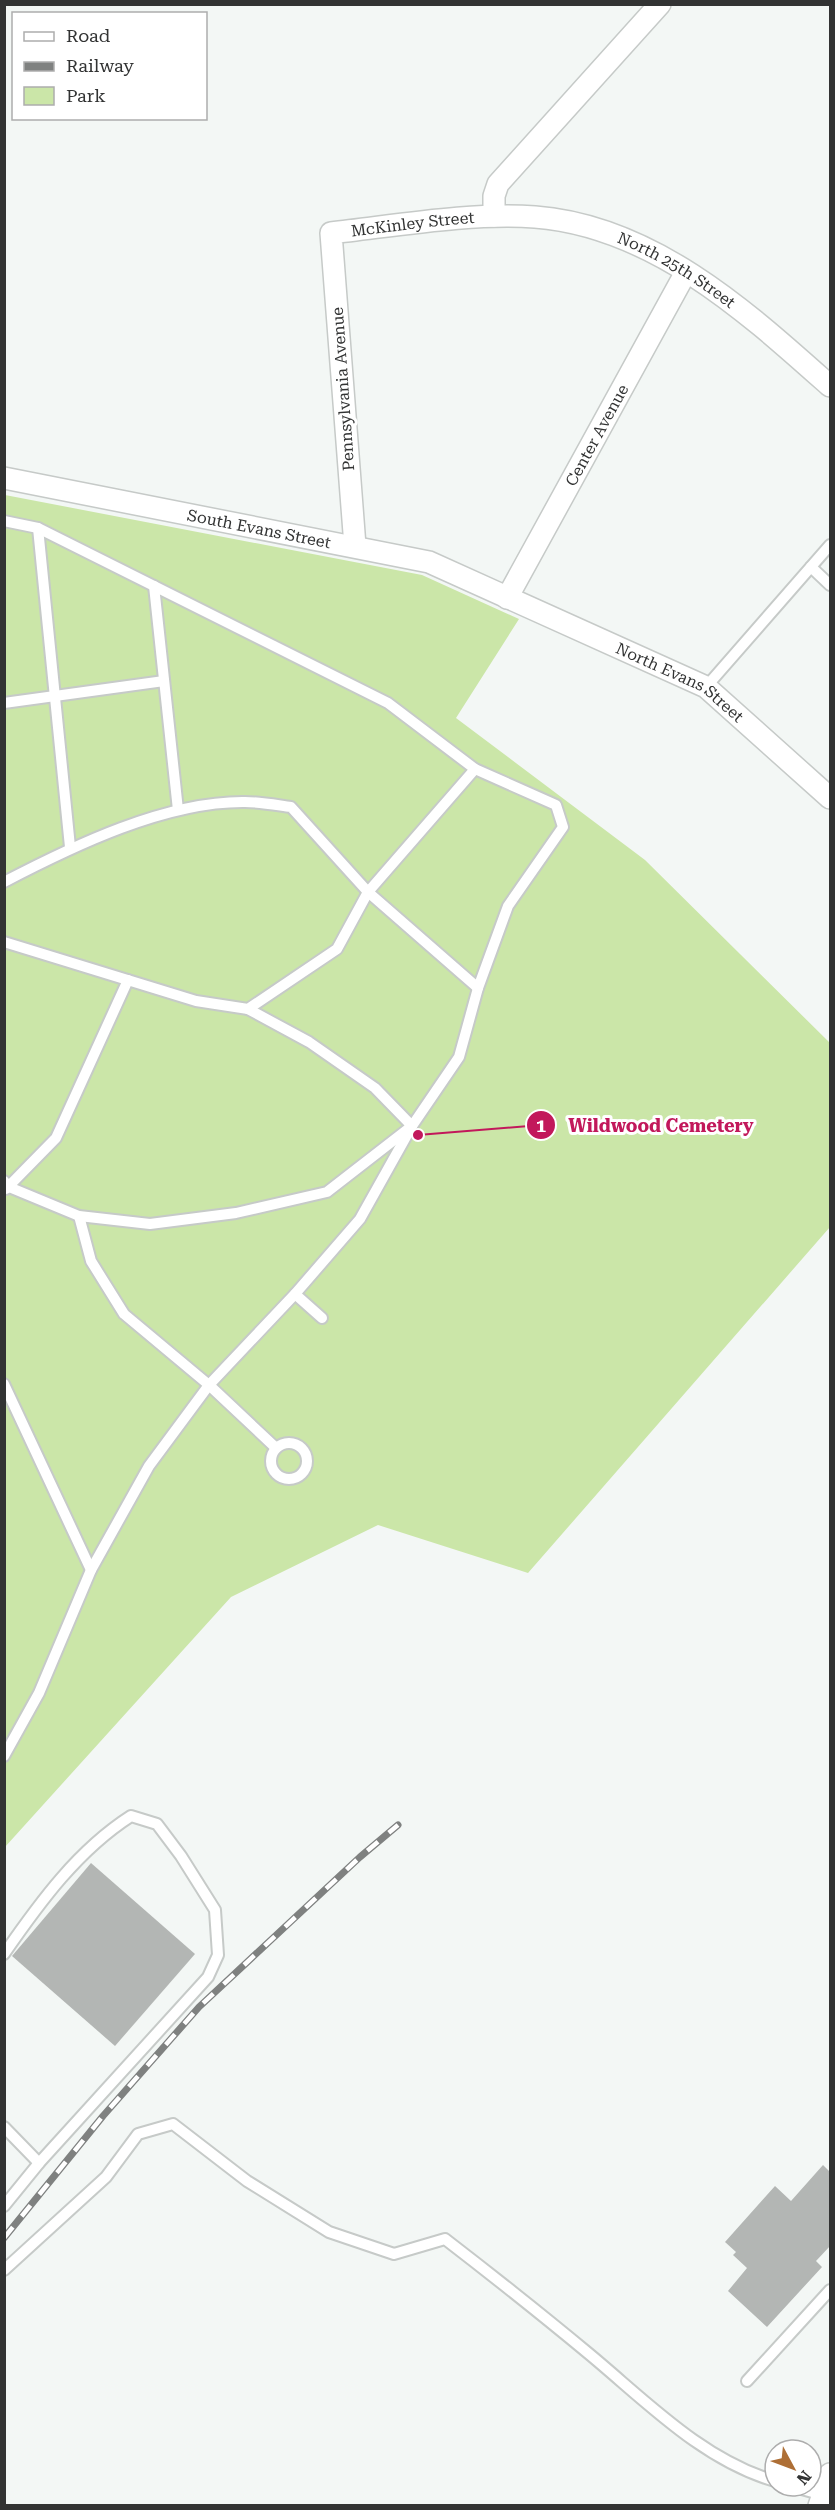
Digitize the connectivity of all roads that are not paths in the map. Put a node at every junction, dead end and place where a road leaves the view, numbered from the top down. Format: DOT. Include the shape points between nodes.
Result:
graph roads {
  1 [pos="660,5"];
  2 [pos="494,216"];
  3 [pos="331,232"];
  4 [pos="686,272"];
  5 [pos="831,387"];
  6 [pos="4,478"];
  7 [pos="4,521"];
  8 [pos="38,528"];
  9 [pos="831,545"];
  10 [pos="354,546"];
  11 [pos="811,567"];
  12 [pos="831,585"];
  13 [pos="154,586"];
  14 [pos="507,598"];
  15 [pos="164,681"];
  16 [pos="706,687"];
  17 [pos="55,697"];
  18 [pos="4,703"];
  19 [pos="475,769"];
  20 [pos="831,798"];
  21 [pos="178,810"];
  22 [pos="70,847"];
  23 [pos="4,882"];
  24 [pos="368,892"];
  25 [pos="4,942"];
  26 [pos="128,980"];
  27 [pos="478,988"];
  28 [pos="248,1009"];
  29 [pos="412,1126"];
  30 [pos="6,1186"];
  31 [pos="79,1216"];
  32 [pos="295,1294"];
  33 [pos="322,1318"];
  34 [pos="4,1384"];
  35 [pos="209,1385"];
  36 [pos="276,1448"];
  37 [pos="91,1570"];
  38 [pos="4,1756"];
  39 [pos="4,1954"];
  40 [pos="4,2127"];
  41 [pos="39,2163"];
  42 [pos="4,2205"];
  43 [pos="4,2270"];
  44 [pos="831,2290"];
  45 [pos="747,2381"];
  46 [pos="831,2474"];
  47 [pos="763,2476"];
  48 [pos="821,2500"];
  1 -- 2 [label="street" via="498,184"];
  2 -- 3 [label="street, McKinley Street"];
  2 -- 4 [label="street, North 25th Street" via="535,217 600,230"];
  3 -- 10 [label="street, Pennsylvania Avenue"];
  4 -- 5 [label="street, North 25th Street" via="728,299"];
  4 -- 14 [label="street, Center Avenue"];
  6 -- 10 [label="street, South Evans Street"];
  7 -- 8 [label="lane"];
  8 -- 13 [label="lane"];
  8 -- 17 [label="lane"];
  9 -- 11 [label="lane"];
  10 -- 14 [label="street, South Evans Street" via="429,562"];
  11 -- 12 [label="lane"];
  11 -- 16 [label="lane"];
  13 -- 15 [label="lane"];
  13 -- 19 [label="lane" via="388,703"];
  14 -- 16 [label="street, North Evans Street"];
  15 -- 17 [label="lane"];
  15 -- 21 [label="lane"];
  16 -- 20 [label="street, North Evans Street"];
  17 -- 18 [label="lane"];
  17 -- 22 [label="lane"];
  19 -- 24 [label="lane"];
  19 -- 27 [label="lane" via="556,805 562,827 508,906"];
  21 -- 22 [label="lane"];
  21 -- 24 [label="lane" via="245,802 291,807"];
  22 -- 23 [label="lane"];
  24 -- 27 [label="lane"];
  24 -- 28 [label="lane" via="337,949"];
  25 -- 26 [label="lane"];
  26 -- 28 [label="lane" via="196,1001"];
  26 -- 30 [label="lane" via="56,1138"];
  27 -- 29 [label="lane" via="459,1057"];
  28 -- 29 [label="lane" via="309,1042 365,1082"];
  29 -- 31 [label="lane" via="327,1192 236,1213 150,1224"];
  29 -- 32 [label="lane" via="360,1219"];
  30 -- 31 [label="lane"];
  31 -- 35 [label="lane" via="91,1261 124,1314"];
  32 -- 33 [label="lane"];
  32 -- 35 [label="lane"];
  34 -- 37 [label="lane"];
  35 -- 36 [label="lane"];
  35 -- 37 [label="lane" via="149,1466"];
  37 -- 38 [label="lane" via="39,1693"];
  39 -- 41 [label="lane" via="62,1877 106,1832 131,1816 157,1824 215,1910 218,1955 208,1977"];
  40 -- 41 [label="lane"];
  41 -- 42 [label="lane"];
  43 -- 47 [label="lane" via="106,2176 138,2134 173,2124 247,2181 329,2232 394,2254 445,2239 693,2439 731,2463"];
  44 -- 45 [label="lane"];
  46 -- 48 [label="street"];
}
